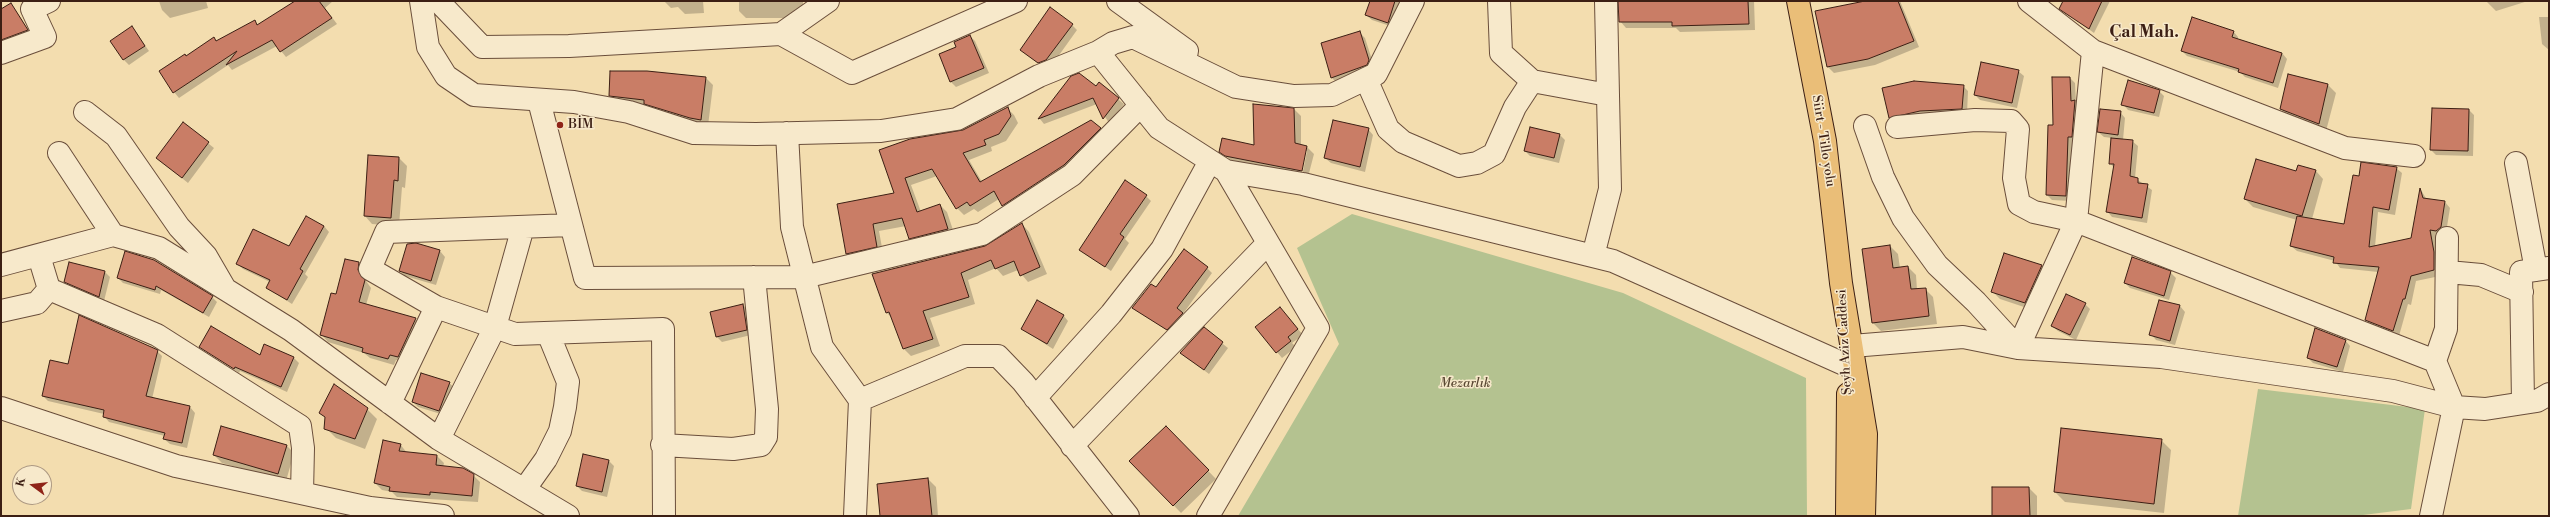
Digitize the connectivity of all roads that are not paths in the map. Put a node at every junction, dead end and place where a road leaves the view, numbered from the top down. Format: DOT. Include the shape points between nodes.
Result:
graph roads {
  1 [pos="49,1"];
  2 [pos="421,1"];
  3 [pos="438,1"];
  4 [pos="828,1"];
  5 [pos="1016,1"];
  6 [pos="1118,1"];
  7 [pos="1413,1"];
  8 [pos="1499,1"];
  9 [pos="1606,1"];
  10 [pos="1798,1"];
  11 [pos="2029,1"];
  12 [pos="991,6"];
  13 [pos="781,34"];
  14 [pos="1098,52"];
  15 [pos="2093,52"];
  16 [pos="1,53"];
  17 [pos="1366,79"];
  18 [pos="1532,81"];
  19 [pos="1236,88"];
  20 [pos="1608,95"];
  21 [pos="539,101"];
  22 [pos="1141,105"];
  23 [pos="85,112"];
  24 [pos="1865,126"];
  25 [pos="1897,127"];
  26 [pos="787,133"];
  27 [pos="59,153"];
  28 [pos="2414,156"];
  29 [pos="2516,163"];
  30 [pos="1218,166"];
  31 [pos="2076,221"];
  32 [pos="571,225"];
  33 [pos="523,226"];
  34 [pos="113,235"];
  35 [pos="2447,238"];
  36 [pos="1268,243"];
  37 [pos="39,256"];
  38 [pos="1593,256"];
  39 [pos="1,265"];
  40 [pos="2542,269"];
  41 [pos="2448,272"];
  42 [pos="754,277"];
  43 [pos="804,277"];
  44 [pos="1842,283"];
  45 [pos="49,289"];
  46 [pos="225,289"];
  47 [pos="2522,292"];
  48 [pos="436,307"];
  49 [pos="1,311"];
  50 [pos="495,327"];
  51 [pos="548,333"];
  52 [pos="2018,348"];
  53 [pos="1849,355"];
  54 [pos="2435,361"];
  55 [pos="1035,398"];
  56 [pos="2540,399"];
  57 [pos="860,400"];
  58 [pos="390,403"];
  59 [pos="2454,407"];
  60 [pos="1,408"];
  61 [pos="439,439"];
  62 [pos="662,446"];
  63 [pos="1072,446"];
  64 [pos="524,490"];
  65 [pos="302,493"];
  66 [pos="443,516"];
  67 [pos="568,516"];
  68 [pos="664,516"];
  69 [pos="855,516"];
  70 [pos="1128,516"];
  71 [pos="1208,516"];
  72 [pos="1847,516"];
  73 [pos="1864,516"];
  74 [pos="2432,516"];
  1 -- 16 [label="street" via="32,9 45,37"];
  2 -- 21 [label="street" via="428,47 446,76 474,95"];
  3 -- 13 [label="street" via="482,47 569,46"];
  4 -- 13 [label="street"];
  5 -- 12 [label="street"];
  6 -- 19 [label="street"];
  7 -- 17 [label="street" via="1376,74"];
  8 -- 18 [label="street" via="1501,53"];
  9 -- 20 [label="street"];
  10 -- 44 [label="main road, Siirt - Tillo yolu" via="1825,140"];
  11 -- 15 [label="street"];
  12 -- 13 [label="street" via="852,73"];
  14 -- 19 [label="street" via="1112,43 1134,38"];
  14 -- 22 [label="street"];
  14 -- 26 [label="street" via="1039,76 957,119 881,131"];
  15 -- 28 [label="street" via="2345,148"];
  15 -- 31 [label="street"];
  17 -- 18 [label="street" via="1388,129 1403,142 1459,166 1477,163 1494,154 1515,107"];
  17 -- 19 [label="street" via="1332,95 1294,96"];
  18 -- 20 [label="street"];
  20 -- 38 [label="street" via="1610,189"];
  21 -- 26 [label="street" via="574,102 629,112 694,133"];
  21 -- 32 [label="street"];
  22 -- 30 [label="street" via="1159,128"];
  22 -- 43 [label="street" via="1072,175 982,234"];
  23 -- 46 [label="street" via="116,136 179,227 206,256"];
  24 -- 52 [label="street" via="1883,177 1903,218 1937,265 1976,302"];
  25 -- 31 [label="street" via="1975,120 2011,121 2018,129 2014,178 2018,204 2034,212"];
  26 -- 43 [label="street" via="792,227"];
  27 -- 34 [label="street"];
  29 -- 40 [label="street"];
  30 -- 36 [label="street"];
  30 -- 38 [label="street" via="1303,184"];
  30 -- 55 [label="street" via="1162,249 1111,314"];
  31 -- 52 [label="street"];
  31 -- 54 [label="street"];
  32 -- 33 [label="street"];
  32 -- 42 [label="street" via="585,278"];
  33 -- 48 [label="street" via="386,232 370,269"];
  33 -- 50 [label="street"];
  34 -- 37 [label="street"];
  34 -- 46 [label="street" via="159,248"];
  35 -- 41 [label="street"];
  36 -- 63 [label="street"];
  36 -- 71 [label="street" via="1318,328"];
  37 -- 39 [label="street"];
  37 -- 45 [label="street"];
  38 -- 53 [label="street" via="1613,261"];
  40 -- 47 [label="street" via="2522,272"];
  41 -- 47 [label="street" via="2481,275"];
  41 -- 54 [label="street" via="2446,329"];
  42 -- 43 [label="street"];
  42 -- 62 [label="street" via="767,409 766,437 761,445 733,449"];
  43 -- 57 [label="street" via="822,347"];
  44 -- 53 [label="main road, Şeyh Aziz Caddesi"];
  45 -- 49 [label="street" via="37,303"];
  45 -- 65 [label="street" via="157,336 300,426 303,448"];
  46 -- 58 [label="street" via="291,330"];
  47 -- 56 [label="street"];
  48 -- 50 [label="street"];
  48 -- 58 [label="street"];
  50 -- 51 [label="street" via="515,334"];
  50 -- 61 [label="street"];
  51 -- 62 [label="street" via="663,329"];
  51 -- 64 [label="street" via="568,382 565,408 560,431 546,459"];
  52 -- 53 [label="street" via="1962,337"];
  52 -- 59 [label="street" via="2161,357 2393,392"];
  53 -- 72 [label="main road, Şeyh Aziz Caddesi"];
  53 -- 73 [label="main road, Şeyh Aziz Caddesi" via="1866,434"];
  54 -- 59 [label="street"];
  55 -- 57 [label="street" via="998,356 965,356"];
  55 -- 63 [label="street"];
  56 -- 59 [label="street" via="2485,409"];
  57 -- 69 [label="street"];
  58 -- 61 [label="street"];
  59 -- 74 [label="street"];
  60 -- 65 [label="street" via="176,466"];
  61 -- 64 [label="street"];
  62 -- 68 [label="street"];
  63 -- 70 [label="street"];
  64 -- 67 [label="street"];
  65 -- 66 [label="street" via="370,508"];
}
